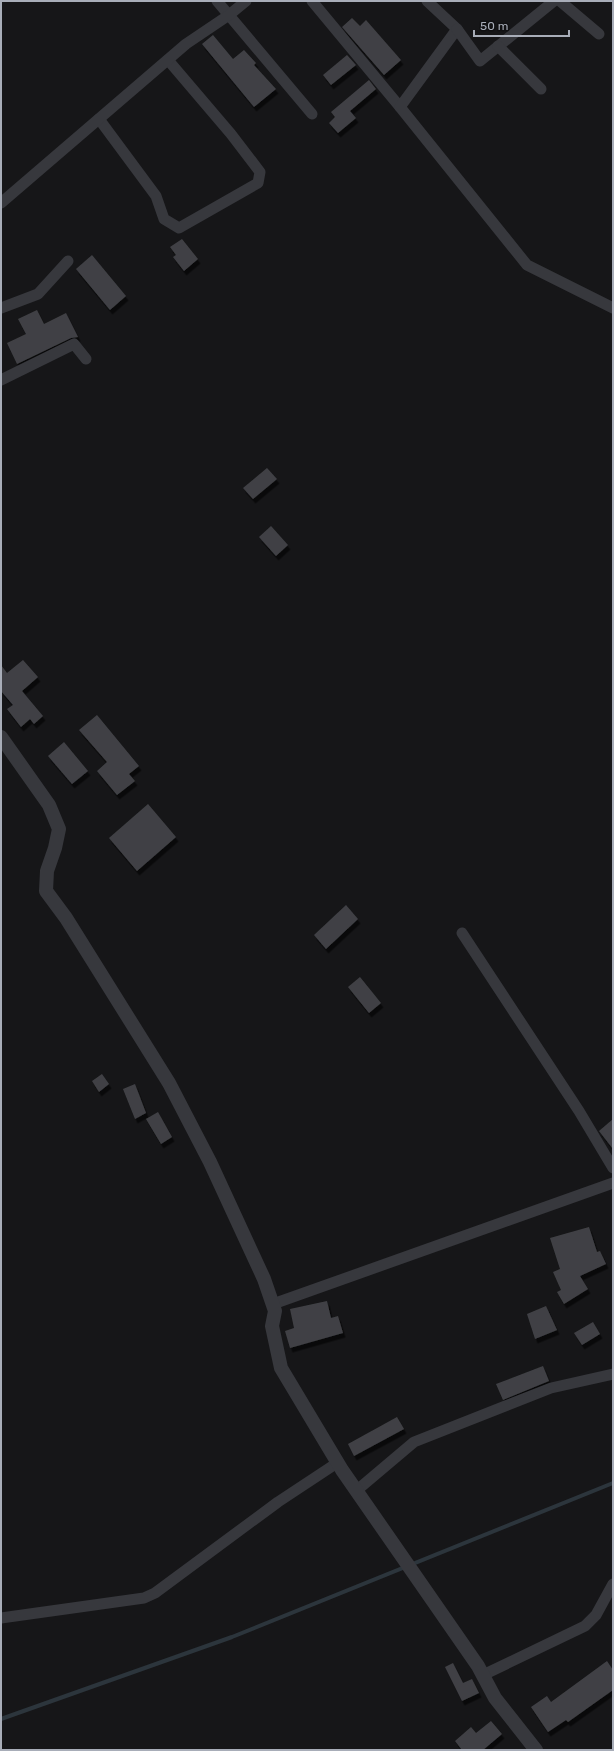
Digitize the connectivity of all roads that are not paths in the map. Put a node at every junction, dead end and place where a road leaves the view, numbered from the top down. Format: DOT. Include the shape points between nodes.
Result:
graph roads {
  1 [pos="217,1"];
  2 [pos="246,1"];
  3 [pos="312,1"];
  4 [pos="427,1"];
  5 [pos="554,1"];
  6 [pos="560,1"];
  7 [pos="229,15"];
  8 [pos="458,29"];
  9 [pos="599,34"];
  10 [pos="498,46"];
  11 [pos="168,60"];
  12 [pos="541,89"];
  13 [pos="400,107"];
  14 [pos="312,114"];
  15 [pos="98,119"];
  16 [pos="1,202"];
  17 [pos="68,261"];
  18 [pos="1,308"];
  19 [pos="613,308"];
  20 [pos="86,359"];
  21 [pos="1,380"];
  22 [pos="1,737"];
  23 [pos="462,933"];
  24 [pos="613,1168"];
  25 [pos="613,1183"];
  26 [pos="273,1304"];
  27 [pos="613,1374"];
  28 [pos="337,1463"];
  29 [pos="356,1491"];
  30 [pos="613,1584"];
  31 [pos="1,1618"];
  32 [pos="483,1675"];
  33 [pos="536,1750"];
  1 -- 7 [label="street"];
  2 -- 7 [label="street"];
  3 -- 13 [label="street"];
  4 -- 8 [label="street"];
  5 -- 10 [label="street"];
  6 -- 9 [label="street"];
  7 -- 11 [label="street" via="186,44"];
  7 -- 14 [label="street"];
  8 -- 10 [label="street" via="480,61"];
  8 -- 13 [label="street"];
  10 -- 12 [label="street"];
  11 -- 15 [label="street"];
  11 -- 15 [label="street" via="260,172 258,183 179,228 164,219 156,196"];
  13 -- 19 [label="street" via="527,265"];
  15 -- 16 [label="street"];
  17 -- 18 [label="street" via="38,294"];
  20 -- 21 [label="street" via="74,344"];
  22 -- 26 [label="street" via="49,805 59,829 47,871 46,891 66,918 169,1083 210,1162"];
  23 -- 24 [label="street" via="579,1111"];
  25 -- 26 [label="street"];
  26 -- 28 [label="street" via="276,1311 272,1326 281,1368"];
  27 -- 29 [label="street" via="551,1388 414,1442"];
  28 -- 29 [label="street"];
  28 -- 31 [label="street" via="278,1502 149,1596"];
  29 -- 32 [label="street"];
  30 -- 32 [label="street" via="596,1615 585,1626"];
  32 -- 33 [label="street" via="495,1698"];
}
